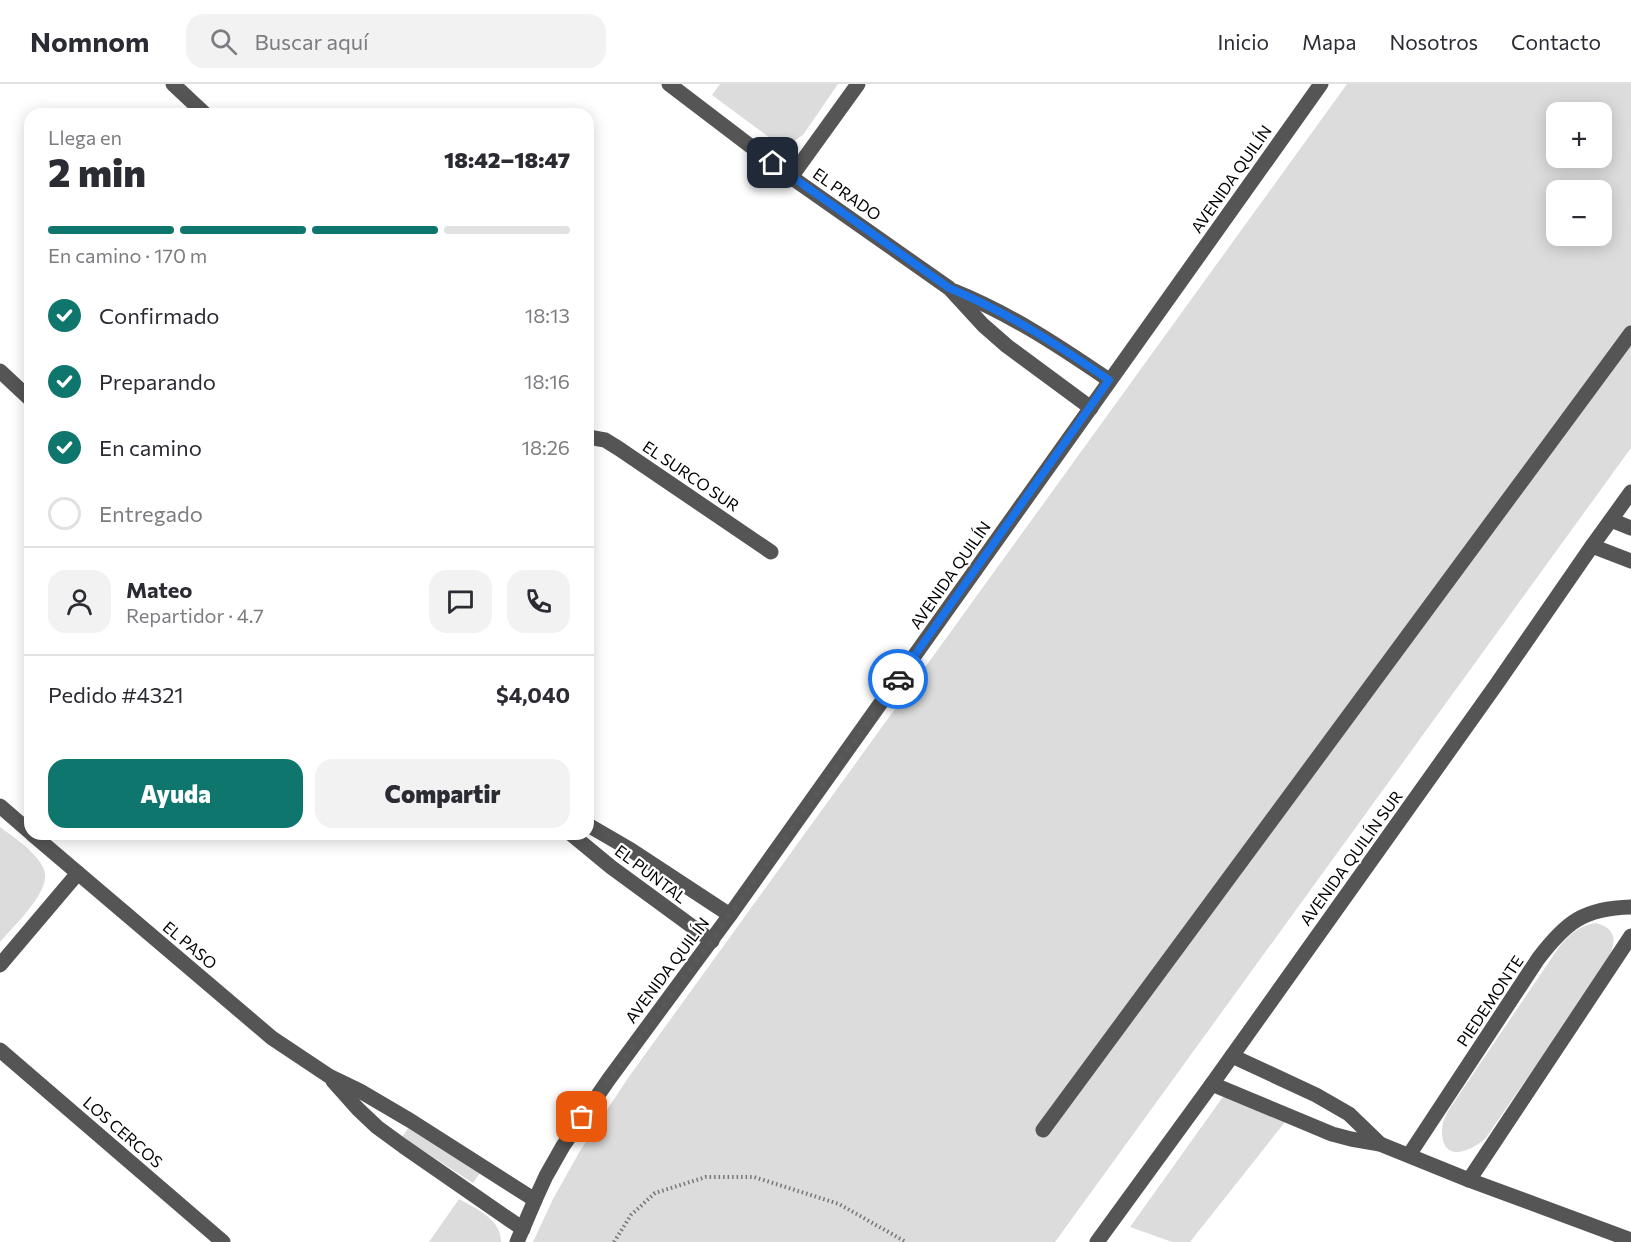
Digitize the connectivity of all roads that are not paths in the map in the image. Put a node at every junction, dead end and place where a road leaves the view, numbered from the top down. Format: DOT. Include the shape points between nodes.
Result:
graph roads {
  1 [pos="173,84"];
  2 [pos="669,84"];
  3 [pos="858,84"];
  4 [pos="1321,84"];
  5 [pos="198,108"];
  6 [pos="791,177"];
  7 [pos="949,288"];
  8 [pos="1631,333"];
  9 [pos="0,371"];
  10 [pos="1109,380"];
  11 [pos="24,393"];
  12 [pos="1091,408"];
  13 [pos="594,438"];
  14 [pos="1631,492"];
  15 [pos="1611,520"];
  16 [pos="1631,528"];
  17 [pos="1592,546"];
  18 [pos="771,552"];
  19 [pos="1631,561"];
  20 [pos="0,806"];
  21 [pos="24,827"];
  22 [pos="594,828"];
  23 [pos="39,840"];
  24 [pos="578,840"];
  25 [pos="78,873"];
  26 [pos="1631,907"];
  27 [pos="730,915"];
  28 [pos="1631,936"];
  29 [pos="712,940"];
  30 [pos="0,965"];
  31 [pos="0,1050"];
  32 [pos="1232,1056"];
  33 [pos="329,1076"];
  34 [pos="1212,1084"];
  35 [pos="1043,1130"];
  36 [pos="1380,1144"];
  37 [pos="1408,1155"];
  38 [pos="1469,1180"];
  39 [pos="535,1200"];
  40 [pos="520,1235"];
  41 [pos="1631,1240"];
  42 [pos="223,1242"];
  43 [pos="1097,1242"];
  1 -- 5 [label="street"];
  2 -- 6 [label="street, EL PRADO"];
  3 -- 6 [label="street"];
  4 -- 10 [label="street, AVENIDA QUILÍN"];
  6 -- 7 [label="street, EL PRADO"];
  7 -- 10 [label="street, EL PRADO" via="1018,321"];
  7 -- 12 [label="street, EL PRADO" via="983,326"];
  8 -- 35 [label="street"];
  9 -- 11 [label="street"];
  10 -- 12 [label="street, AVENIDA QUILÍN"];
  12 -- 27 [label="street, AVENIDA QUILÍN"];
  13 -- 18 [label="street, EL SURCO SUR" via="618,448"];
  14 -- 15 [label="street, AVENIDA QUILÍN SUR"];
  15 -- 16 [label="street"];
  15 -- 17 [label="street, AVENIDA QUILÍN SUR"];
  17 -- 19 [label="street"];
  17 -- 32 [label="street, AVENIDA QUILÍN SUR"];
  20 -- 21 [label="street, EL PASO"];
  22 -- 27 [label="street, EL PUNTAL"];
  23 -- 25 [label="street, EL PASO"];
  24 -- 29 [label="street, EL PUNTAL"];
  25 -- 30 [label="street"];
  25 -- 33 [label="street, EL PASO" via="272,1038"];
  26 -- 37 [label="street, PIEDEMONTE" via="1590,913 1559,934 1538,959"];
  27 -- 29 [label="street, AVENIDA QUILÍN"];
  28 -- 38 [label="street"];
  29 -- 39 [label="street, AVENIDA QUILÍN" via="582,1117"];
  31 -- 42 [label="street, LOS CERCOS"];
  32 -- 34 [label="street, AVENIDA QUILÍN SUR"];
  32 -- 36 [label="street" via="1348,1114"];
  33 -- 39 [label="street, EL PASO" via="387,1106"];
  33 -- 40 [label="street, EL PASO" via="377,1127"];
  34 -- 36 [label="street" via="1332,1134"];
  34 -- 43 [label="street, AVENIDA QUILÍN SUR"];
  36 -- 37 [label="street"];
  37 -- 38 [label="street"];
  38 -- 41 [label="street"];
  39 -- 40 [label="street, AVENIDA QUILÍN"];
}
